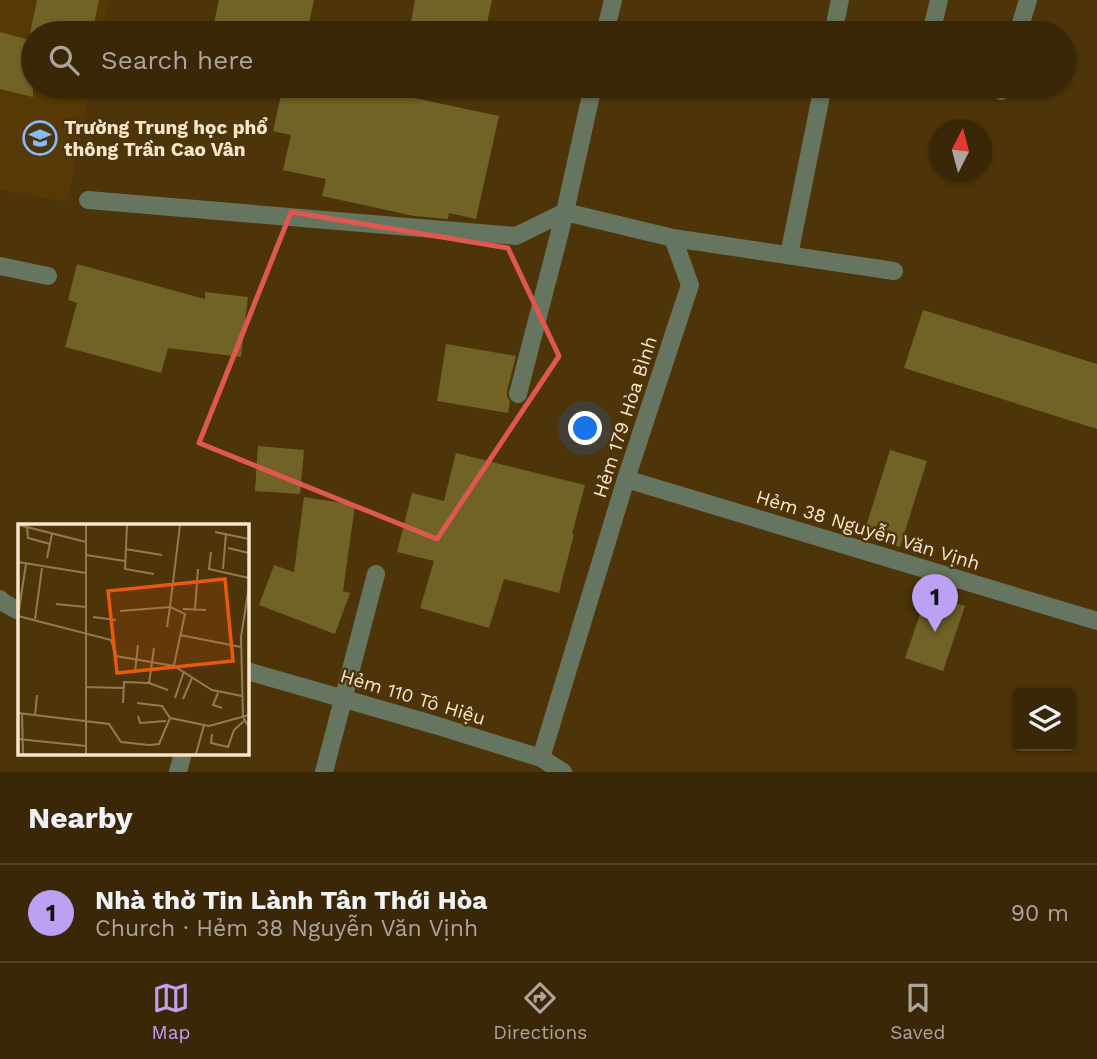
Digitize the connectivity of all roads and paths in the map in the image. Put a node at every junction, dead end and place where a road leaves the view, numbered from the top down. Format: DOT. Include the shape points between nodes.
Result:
graph roads {
  1 [pos="613,0"];
  2 [pos="840,0"];
  3 [pos="939,0"];
  4 [pos="1028,0"];
  5 [pos="608,21"];
  6 [pos="836,21"];
  7 [pos="934,21"];
  8 [pos="1022,21"];
  9 [pos="590,98"];
  10 [pos="821,98"];
  11 [pos="88,200"];
  12 [pos="565,212"];
  13 [pos="673,238"];
  14 [pos="789,255"];
  15 [pos="0,266"];
  16 [pos="894,271"];
  17 [pos="48,276"];
  18 [pos="518,394"];
  19 [pos="626,479"];
  20 [pos="376,574"];
  21 [pos="0,599"];
  22 [pos="18,610"];
  23 [pos="1097,621"];
  24 [pos="248,671"];
  25 [pos="344,698"];
  26 [pos="183,754"];
  27 [pos="541,758"];
  28 [pos="178,772"];
  29 [pos="324,772"];
  30 [pos="563,772"];
  1 -- 5 [label="street"];
  2 -- 6 [label="street"];
  3 -- 7 [label="street"];
  4 -- 8 [label="street"];
  9 -- 12 [label="street"];
  10 -- 14 [label="street"];
  11 -- 12 [label="street" via="516,236"];
  12 -- 13 [label="street"];
  12 -- 18 [label="street"];
  13 -- 14 [label="street"];
  13 -- 19 [label="street, Hẻm 179 Hòa BÌnh" via="690,285"];
  14 -- 16 [label="street"];
  15 -- 17 [label="street"];
  19 -- 23 [label="street, Hẻm 38 Nguyễn Văn Vịnh"];
  19 -- 27 [label="street, Hẻm 179 Hòa BÌnh"];
  20 -- 25 [label="street"];
  21 -- 22 [label="street"];
  24 -- 25 [label="street, Hẻm 110 Tô Hiệu"];
  25 -- 27 [label="street, Hẻm 110 Tô Hiệu"];
  25 -- 29 [label="street"];
  26 -- 28 [label="street"];
  27 -- 30 [label="street, Hẻm 110 Tô Hiệu"];
}
